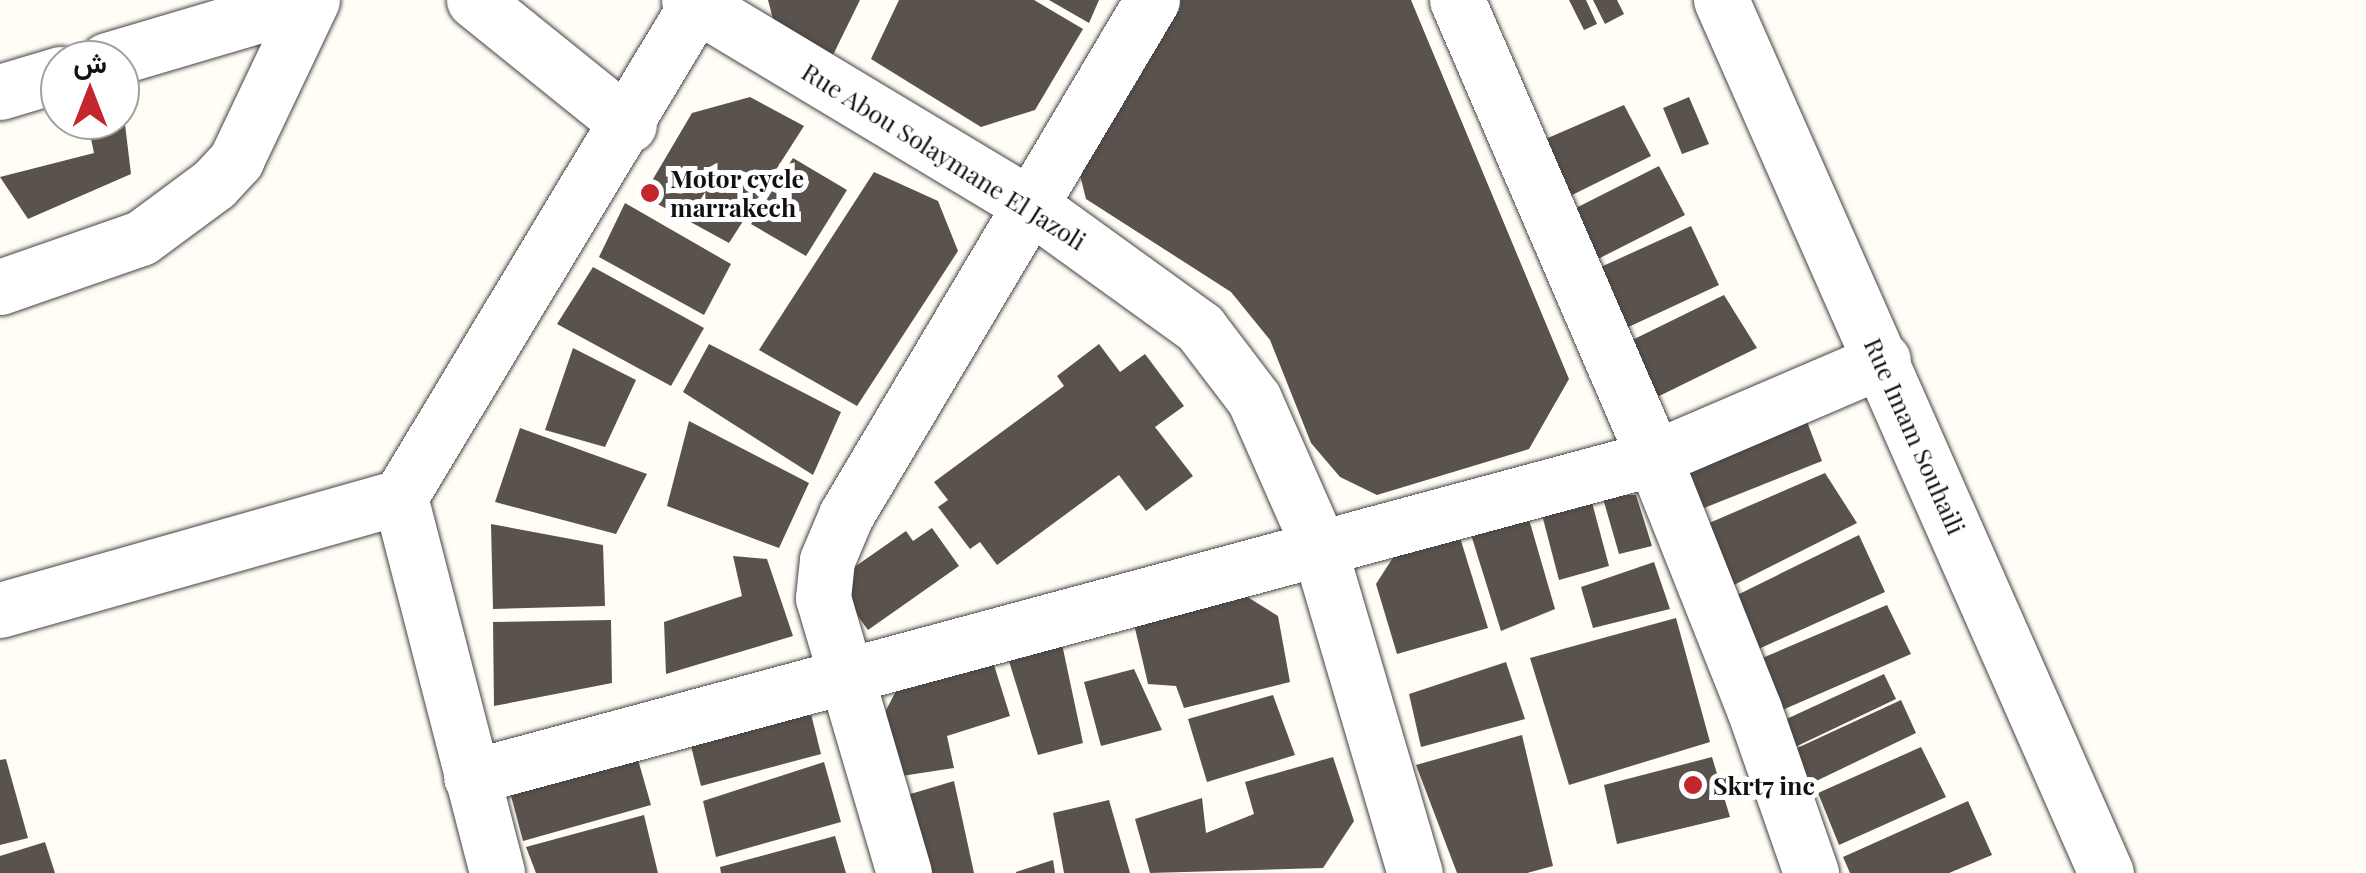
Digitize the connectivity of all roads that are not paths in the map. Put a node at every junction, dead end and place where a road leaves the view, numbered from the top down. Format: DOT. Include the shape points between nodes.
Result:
graph roads {
  1 [pos="310,0"];
  2 [pos="474,0"];
  3 [pos="1152,0"];
  4 [pos="1457,0"];
  5 [pos="1721,0"];
  6 [pos="695,1"];
  7 [pos="140,50"];
  8 [pos="40,80"];
  9 [pos="0,92"];
  10 [pos="629,124"];
  11 [pos="1027,203"];
  12 [pos="0,287"];
  13 [pos="1883,360"];
  14 [pos="1654,458"];
  15 [pos="400,497"];
  16 [pos="1318,544"];
  17 [pos="0,610"];
  18 [pos="847,674"];
  19 [pos="472,778"];
  20 [pos="496,873"];
  21 [pos="904,873"];
  22 [pos="1415,873"];
  23 [pos="1811,873"];
  24 [pos="2106,873"];
  1 -- 7 [label="street"];
  1 -- 12 [label="street" via="236,160 214,184 141,238"];
  2 -- 10 [label="street"];
  3 -- 11 [label="street"];
  4 -- 14 [label="street"];
  5 -- 13 [label="street, Rue Imam Souhaili"];
  6 -- 10 [label="street"];
  6 -- 11 [label="street, Rue Abou Solaymane El Jazoli"];
  8 -- 9 [label="street"];
  10 -- 15 [label="street"];
  11 -- 16 [label="street, Rue Abou Solaymane El Jazoli" via="1200,328 1254,399"];
  11 -- 18 [label="street" via="846,514 827,560 823,598"];
  13 -- 14 [label="street"];
  13 -- 24 [label="street, Rue Imam Souhaili"];
  14 -- 16 [label="street"];
  14 -- 23 [label="street"];
  15 -- 17 [label="street"];
  15 -- 19 [label="street"];
  16 -- 18 [label="street"];
  16 -- 22 [label="street, Rue Abou Solaymane El Jazoli"];
  18 -- 19 [label="street"];
  18 -- 21 [label="street"];
  19 -- 20 [label="street"];
}
